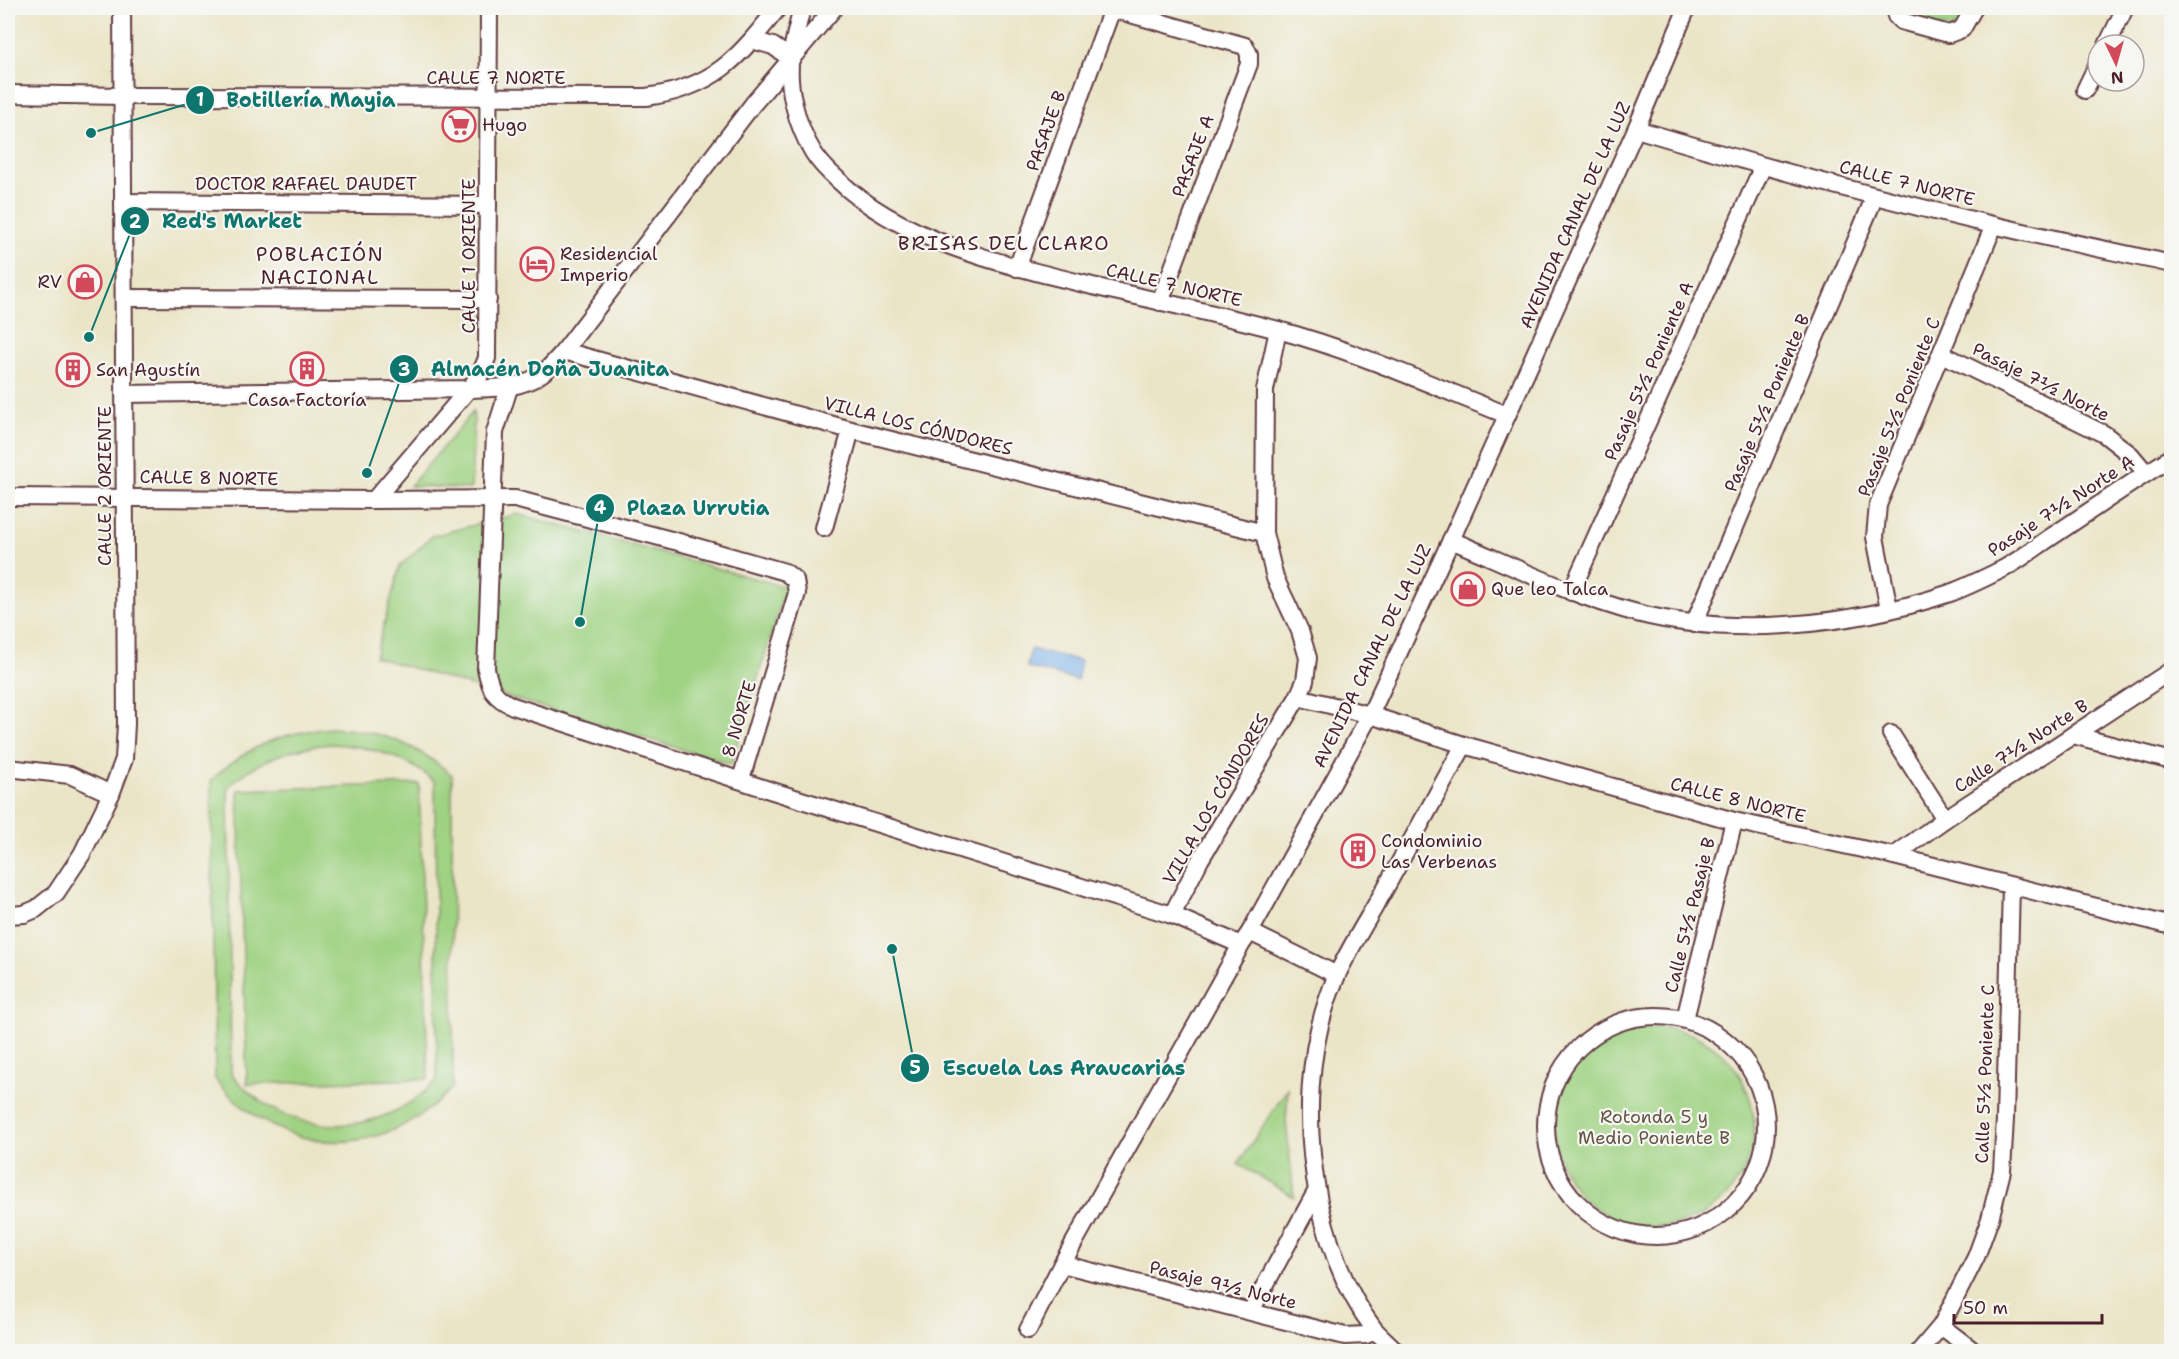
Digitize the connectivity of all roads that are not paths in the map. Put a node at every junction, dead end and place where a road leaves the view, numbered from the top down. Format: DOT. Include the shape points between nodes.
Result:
graph roads {
  1 [pos="122,8"];
  2 [pos="489,8"];
  3 [pos="778,8"];
  4 [pos="802,8"];
  5 [pos="834,8"];
  6 [pos="1111,8"];
  7 [pos="1688,8"];
  8 [pos="1974,8"];
  9 [pos="2125,8"];
  10 [pos="1896,12"];
  11 [pos="2113,33"];
  12 [pos="752,40"];
  13 [pos="790,58"];
  14 [pos="8,94"];
  15 [pos="123,96"];
  16 [pos="489,98"];
  17 [pos="1636,129"];
  18 [pos="1763,166"];
  19 [pos="1875,196"];
  20 [pos="123,202"];
  21 [pos="488,205"];
  22 [pos="1994,225"];
  23 [pos="2172,264"];
  24 [pos="1017,268"];
  25 [pos="124,298"];
  26 [pos="488,298"];
  27 [pos="1160,302"];
  28 [pos="1278,330"];
  29 [pos="564,351"];
  30 [pos="1942,354"];
  31 [pos="510,386"];
  32 [pos="468,389"];
  33 [pos="124,394"];
  34 [pos="1507,415"];
  35 [pos="851,430"];
  36 [pos="2172,457"];
  37 [pos="2146,473"];
  38 [pos="8,496"];
  39 [pos="124,496"];
  40 [pos="494,499"];
  41 [pos="374,500"];
  42 [pos="824,528"];
  43 [pos="1264,533"];
  44 [pos="1451,540"];
  45 [pos="1571,592"];
  46 [pos="1889,609"];
  47 [pos="1694,624"];
  48 [pos="2172,670"];
  49 [pos="1298,698"];
  50 [pos="1370,715"];
  51 [pos="1891,734"];
  52 [pos="2073,735"];
  53 [pos="1464,745"];
  54 [pos="2172,761"];
  55 [pos="8,768"];
  56 [pos="741,779"];
  57 [pos="111,794"];
  58 [pos="1945,819"];
  59 [pos="1734,821"];
  60 [pos="1894,856"];
  61 [pos="2011,886"];
  62 [pos="8,915"];
  63 [pos="1172,915"];
  64 [pos="2172,926"];
  65 [pos="1245,939"];
  66 [pos="1337,975"];
  67 [pos="1685,1019"];
  68 [pos="1317,1190"];
  69 [pos="1062,1264"];
  70 [pos="1251,1311"];
  71 [pos="1941,1326"];
  72 [pos="1028,1330"];
  73 [pos="1375,1331"];
  74 [pos="1397,1352"];
  75 [pos="1919,1352"];
  76 [pos="1976,1352"];
  1 -- 15 [label="street, CALLE 2 ORIENTE"];
  2 -- 16 [label="street, CALLE 1 ORIENTE"];
  3 -- 12 [label="street, CALLE 7 NORTE"];
  4 -- 13 [label="street"];
  5 -- 13 [label="street"];
  6 -- 24 [label="street, PASAJE B"];
  6 -- 27 [label="street, PASAJE A" via="1245,46 1249,54 1249,63"];
  7 -- 17 [label="street, AVENIDA CANAL DE LA LUZ"];
  8 -- 10 [label="street" via="1962,29 1949,34 1907,24"];
  9 -- 11 [label="street"];
  12 -- 13 [label="street" via="765,42"];
  12 -- 16 [label="street, CALLE 7 NORTE" via="714,76 672,93 646,97"];
  13 -- 24 [label="street, CALLE 7 NORTE" via="796,111 813,152 850,192 885,216 926,236"];
  13 -- 29 [label="street"];
  14 -- 15 [label="street, CALLE 7 NORTE"];
  15 -- 16 [label="street, CALLE 7 NORTE"];
  15 -- 20 [label="street, CALLE 2 ORIENTE"];
  16 -- 21 [label="street, CALLE 1 ORIENTE"];
  17 -- 18 [label="street, CALLE 7 NORTE"];
  17 -- 34 [label="street, AVENIDA CANAL DE LA LUZ"];
  18 -- 19 [label="street, CALLE 7 NORTE"];
  18 -- 45 [label="street, Pasaje 5½ Poniente A"];
  19 -- 22 [label="street, CALLE 7 NORTE"];
  19 -- 47 [label="street, Pasaje 5½ Poniente B"];
  20 -- 21 [label="street, DOCTOR RAFAEL DAUDET"];
  20 -- 25 [label="street, CALLE 2 ORIENTE"];
  21 -- 26 [label="street, CALLE 1 ORIENTE"];
  22 -- 23 [label="street, CALLE 7 NORTE"];
  22 -- 30 [label="street, Pasaje 5½ Poniente C"];
  24 -- 27 [label="street, CALLE 7 NORTE"];
  25 -- 26 [label="street"];
  25 -- 33 [label="street, CALLE 2 ORIENTE"];
  26 -- 32 [label="street, CALLE 1 ORIENTE" via="487,358 479,377"];
  27 -- 28 [label="street, CALLE 7 NORTE"];
  28 -- 34 [label="street, CALLE 7 NORTE" via="1337,348"];
  28 -- 43 [label="street, VILLA LOS CÓNDORES" via="1265,390"];
  29 -- 31 [label="street" via="536,378"];
  29 -- 35 [label="street, VILLA LOS CÓNDORES"];
  30 -- 37 [label="street, Pasaje 7½ Norte" via="2104,434"];
  30 -- 46 [label="street, Pasaje 5½ Poniente C" via="1878,506 1875,537"];
  31 -- 32 [label="street"];
  31 -- 40 [label="street" via="495,432"];
  32 -- 33 [label="street"];
  32 -- 41 [label="street, CALLE 1 ORIENTE"];
  33 -- 39 [label="street, CALLE 2 ORIENTE"];
  34 -- 44 [label="street, AVENIDA CANAL DE LA LUZ"];
  35 -- 42 [label="street"];
  35 -- 43 [label="street, VILLA LOS CÓNDORES"];
  36 -- 37 [label="street, Pasaje 7½ Norte A"];
  37 -- 46 [label="street, Pasaje 7½ Norte A" via="2003,569 1948,594"];
  38 -- 39 [label="street, CALLE 8 NORTE"];
  39 -- 41 [label="street, CALLE 8 NORTE"];
  39 -- 57 [label="street, CALLE 2 ORIENTE" via="126,724 123,759"];
  40 -- 41 [label="street, 8 NORTE"];
  40 -- 56 [label="street" via="486,669 492,692 513,706"];
  40 -- 56 [label="street, 8 NORTE" via="515,500 690,545 785,572 795,580 797,593"];
  43 -- 49 [label="street, VILLA LOS CÓNDORES" via="1273,571 1308,657"];
  44 -- 45 [label="street, Pasaje 7½ Norte A"];
  44 -- 50 [label="street, AVENIDA CANAL DE LA LUZ"];
  45 -- 47 [label="street, Pasaje 7½ Norte A" via="1637,614"];
  46 -- 47 [label="street, Pasaje 7½ Norte A" via="1778,625"];
  48 -- 52 [label="street, Calle 7½ Norte B"];
  49 -- 50 [label="street, CALLE 8 NORTE"];
  49 -- 63 [label="street, VILLA LOS CÓNDORES" via="1200,860"];
  50 -- 53 [label="street, CALLE 8 NORTE"];
  50 -- 65 [label="street, AVENIDA CANAL DE LA LUZ"];
  51 -- 58 [label="street"];
  52 -- 54 [label="street"];
  52 -- 58 [label="street, Calle 7½ Norte B"];
  53 -- 59 [label="street, CALLE 8 NORTE"];
  53 -- 66 [label="street"];
  55 -- 57 [label="street" via="70,776"];
  56 -- 63 [label="street, 8 NORTE"];
  57 -- 62 [label="street, CALLE 2 ORIENTE" via="82,854 56,893 36,909"];
  58 -- 60 [label="street, Calle 7½ Norte B"];
  59 -- 60 [label="street, CALLE 8 NORTE"];
  59 -- 67 [label="street, Calle 5½ Pasaje B"];
  60 -- 61 [label="street, CALLE 8 NORTE"];
  61 -- 64 [label="street, CALLE 8 NORTE"];
  61 -- 71 [label="street, Calle 5½ Poniente C" via="2002,1171 1976,1257"];
  63 -- 65 [label="street, 8 NORTE"];
  65 -- 66 [label="street, 8 NORTE"];
  65 -- 69 [label="street, AVENIDA CANAL DE LA LUZ"];
  66 -- 68 [label="street" via="1322,1019 1309,1090"];
  67 -- 67 [label="street" via="1648,1016 1612,1024 1581,1044 1558,1073 1546,1107 1546,1144 1558,1178 1569,1193 1580,1207 1611,1227 1646,1236 1683,1233 1716,1219 1743,1194 1759,1168 1766,1137 1765,1106 1756,1077 1738,1051 1714,1031"];
  68 -- 70 [label="street"];
  68 -- 73 [label="street" via="1327,1236 1353,1296"];
  69 -- 70 [label="street, Pasaje 9½ Norte"];
  69 -- 72 [label="street, AVENIDA CANAL DE LA LUZ"];
  70 -- 73 [label="street, Pasaje 9½ Norte" via="1345,1336"];
  71 -- 75 [label="street, Calle 5½ Poniente C"];
  71 -- 76 [label="street"];
  73 -- 74 [label="street"];
}
